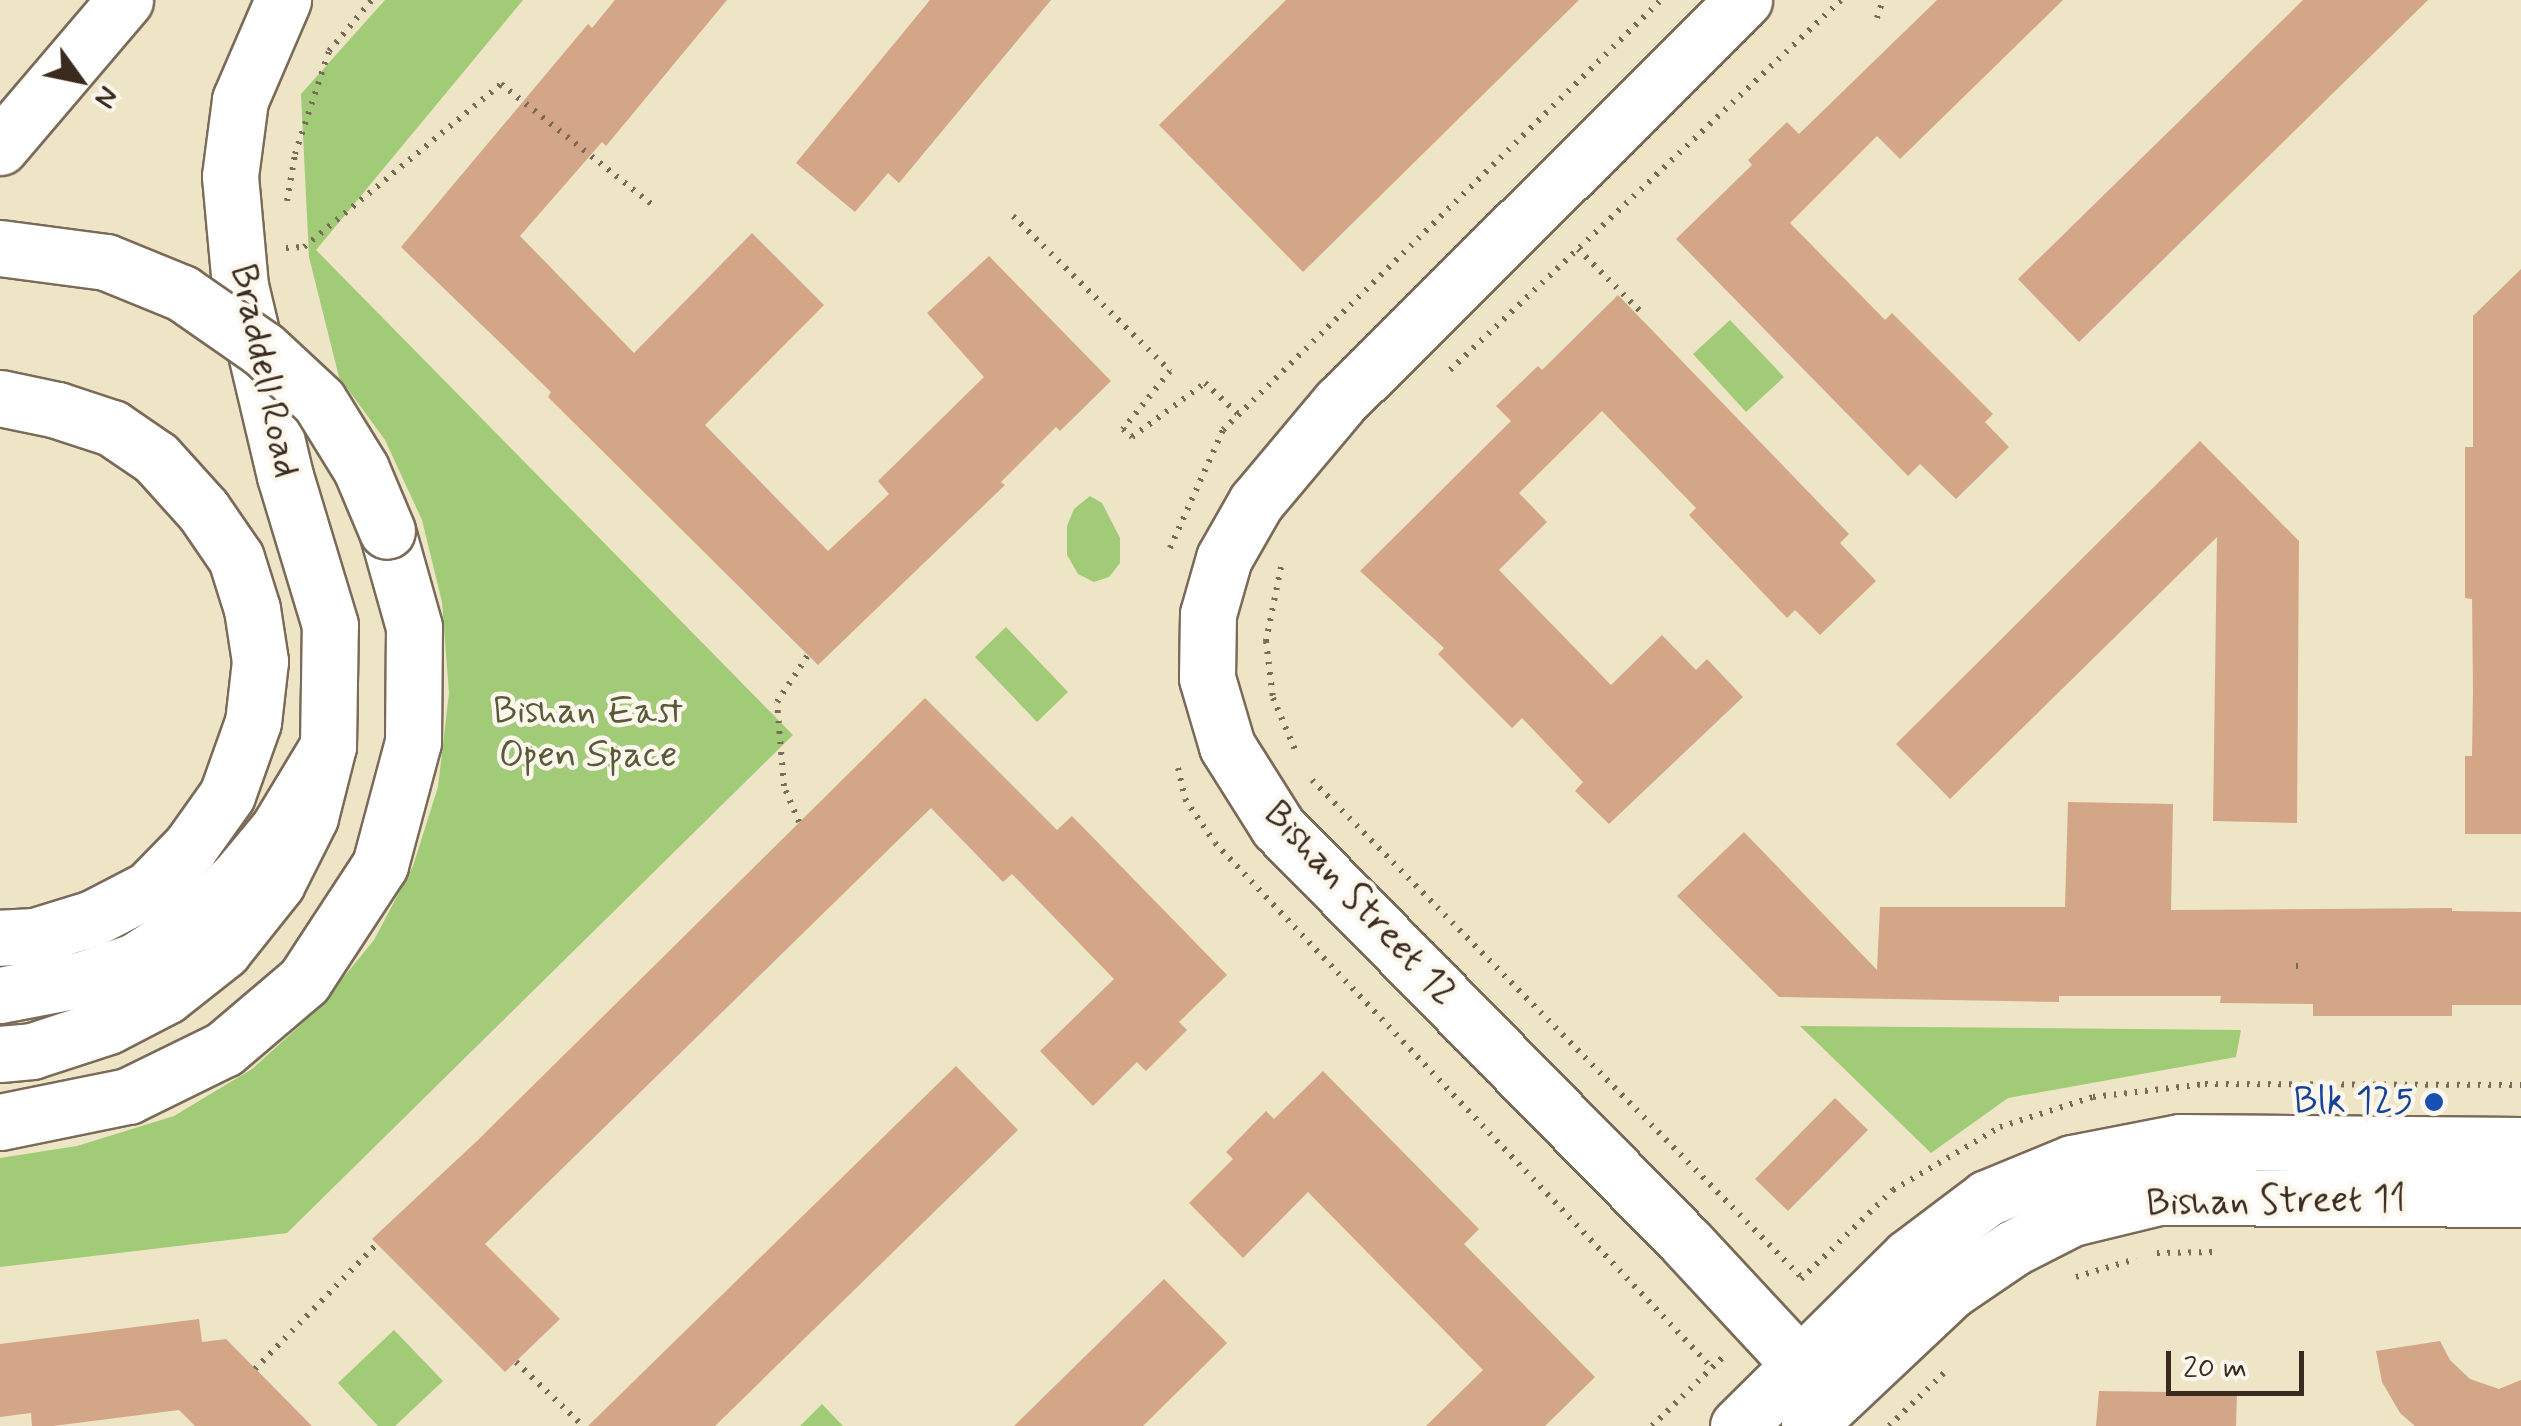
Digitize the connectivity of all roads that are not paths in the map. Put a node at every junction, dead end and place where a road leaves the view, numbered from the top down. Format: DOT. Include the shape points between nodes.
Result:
graph roads {
  1 [pos="100,0"];
  2 [pos="125,0"];
  3 [pos="283,0"];
  4 [pos="1744,0"];
  5 [pos="0,95"];
  6 [pos="0,147"];
  7 [pos="0,248"];
  8 [pos="0,398"];
  9 [pos="328,746"];
  10 [pos="0,938"];
  11 [pos="0,995"];
  12 [pos="0,1054"];
  13 [pos="0,1122"];
  14 [pos="2521,1145"];
  15 [pos="2521,1199"];
  16 [pos="1814,1397"];
  17 [pos="1738,1426"];
  1 -- 5 [label="main road"];
  2 -- 6 [label="main road"];
  3 -- 9 [label="main road, Braddell Road" via="240,100 230,176 240,286 285,476 330,625"];
  4 -- 16 [label="main road, Bishan Street 12" via="1340,402 1256,502 1224,558 1208,614 1208,678 1226,746 1278,827"];
  7 -- 13 [label="main road, bridge" via="106,262 182,293 263,348 319,401 360,469 387,531 414,627 413,742 380,865 304,981 224,1049 128,1096"];
  8 -- 10 [label="main road" via="112,428 156,458 236,558 260,661 253,722 226,795 190,847 149,889 93,918 35,936"];
  9 -- 11 [label="main road" via="278,828 184,930 135,961"];
  9 -- 12 [label="main road, Braddell Road" via="310,817 277,883 222,951 166,996 108,1026 32,1052"];
  14 -- 16 [label="main road, Bishan Street 11" via="2180,1142 2072,1163 1987,1198 1909,1257"];
  15 -- 16 [label="main road, Bishan Street 11" via="2158,1198 2072,1218 1950,1291"];
  16 -- 17 [label="main road, Bishan Street 11"];
}
